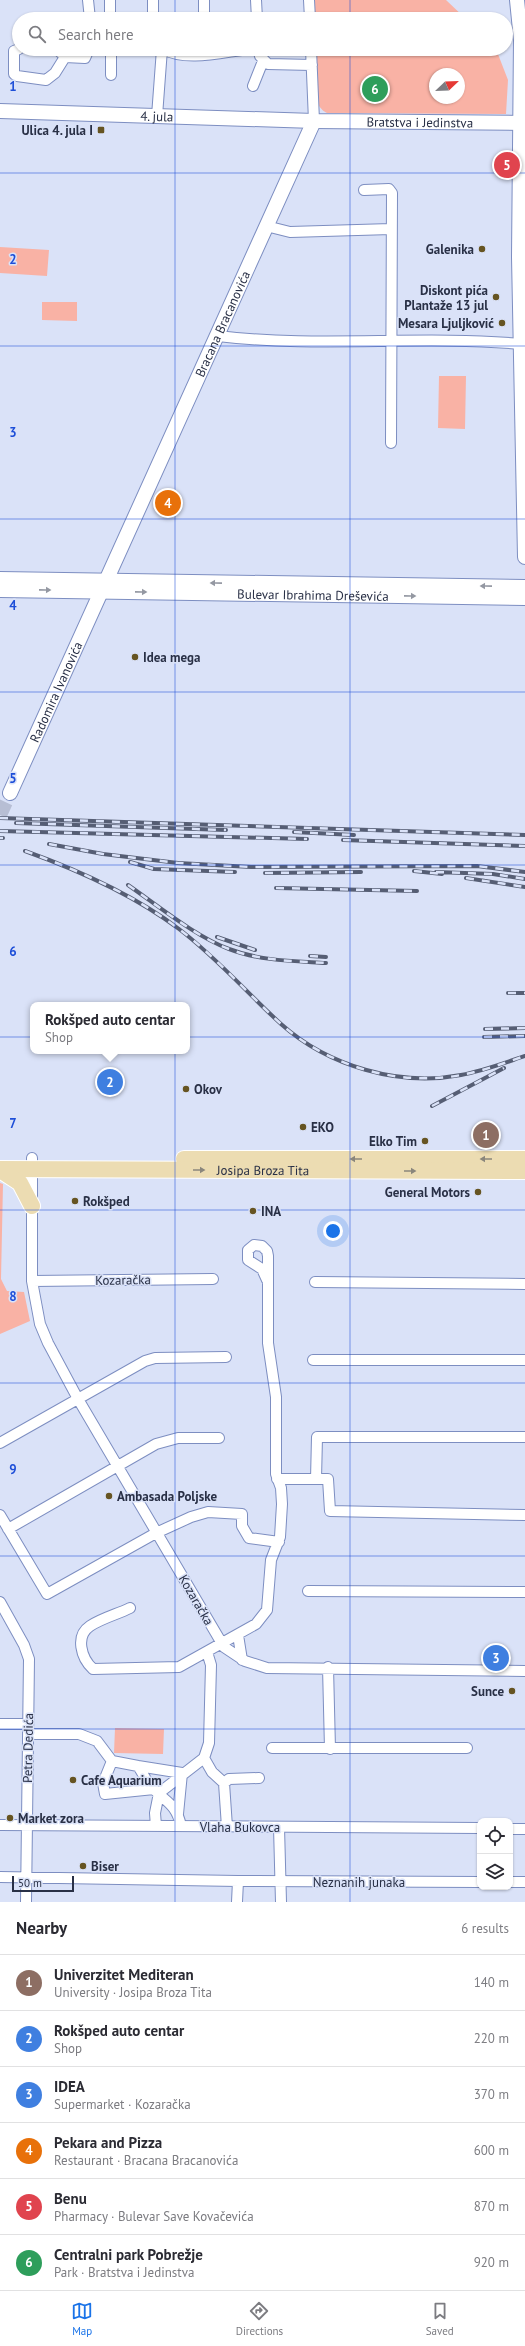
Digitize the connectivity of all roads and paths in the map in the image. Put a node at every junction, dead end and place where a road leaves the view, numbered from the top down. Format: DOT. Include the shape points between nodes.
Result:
graph roads {
  1 [pos="88,0"];
  2 [pos="110,0"];
  3 [pos="153,0"];
  4 [pos="204,0"];
  5 [pos="256,0"];
  6 [pos="309,0"];
  7 [pos="517,0"];
  8 [pos="89,12"];
  9 [pos="110,12"];
  10 [pos="153,12"];
  11 [pos="204,12"];
  12 [pos="257,12"];
  13 [pos="310,12"];
  14 [pos="13,56"];
  15 [pos="65,56"];
  16 [pos="86,56"];
  17 [pos="111,56"];
  18 [pos="161,56"];
  19 [pos="261,56"];
  20 [pos="312,56"];
  21 [pos="263,61"];
  22 [pos="312,65"];
  23 [pos="111,75"];
  24 [pos="253,86"];
  25 [pos="0,112"];
  26 [pos="157,116"];
  27 [pos="314,120"];
  28 [pos="523,123"];
  29 [pos="364,190"];
  30 [pos="266,226"];
  31 [pos="391,228"];
  32 [pos="218,336"];
  33 [pos="393,340"];
  34 [pos="521,344"];
  35 [pos="523,392"];
  36 [pos="391,443"];
  37 [pos="525,557"];
  38 [pos="0,579"];
  39 [pos="104,586"];
  40 [pos="525,587"];
  41 [pos="0,590"];
  42 [pos="525,598"];
  43 [pos="10,793"];
  44 [pos="0,1158"];
  45 [pos="525,1159"];
  46 [pos="32,1164"];
  47 [pos="274,1164"];
  48 [pos="0,1170"];
  49 [pos="525,1171"];
  50 [pos="32,1206"];
  51 [pos="213,1279"];
  52 [pos="268,1280"];
  53 [pos="32,1281"];
  54 [pos="315,1282"];
  55 [pos="525,1284"];
  56 [pos="226,1357"];
  57 [pos="313,1360"];
  58 [pos="525,1360"];
  59 [pos="78,1399"];
  60 [pos="525,1437"];
  61 [pos="219,1438"];
  62 [pos="0,1443"];
  63 [pos="117,1466"];
  64 [pos="277,1479"];
  65 [pos="316,1479"];
  66 [pos="525,1515"];
  67 [pos="0,1516"];
  68 [pos="8,1529"];
  69 [pos="156,1533"];
  70 [pos="279,1542"];
  71 [pos="308,1591"];
  72 [pos="525,1592"];
  73 [pos="0,1602"];
  74 [pos="130,1608"];
  75 [pos="238,1635"];
  76 [pos="221,1644"];
  77 [pos="207,1652"];
  78 [pos="242,1660"];
  79 [pos="328,1668"];
  80 [pos="525,1671"];
  81 [pos="0,1724"];
  82 [pos="28,1729"];
  83 [pos="272,1748"];
  84 [pos="330,1748"];
  85 [pos="467,1748"];
  86 [pos="204,1758"];
  87 [pos="112,1761"];
  88 [pos="138,1766"];
  89 [pos="182,1773"];
  90 [pos="259,1778"];
  91 [pos="224,1782"];
  92 [pos="157,1791"];
  93 [pos="178,1814"];
  94 [pos="0,1825"];
  95 [pos="26,1825"];
  96 [pos="156,1826"];
  97 [pos="181,1826"];
  98 [pos="227,1827"];
  99 [pos="279,1827"];
  100 [pos="477,1828"];
  101 [pos="513,1829"];
  102 [pos="525,1829"];
  103 [pos="26,1876"];
  104 [pos="0,1877"];
  105 [pos="238,1881"];
  106 [pos="281,1882"];
  107 [pos="477,1882"];
  108 [pos="513,1882"];
  109 [pos="525,1882"];
  110 [pos="26,1902"];
  111 [pos="238,1902"];
  112 [pos="281,1902"];
  1 -- 8 [label="street"];
  2 -- 9 [label="street"];
  3 -- 10 [label="street"];
  4 -- 11 [label="street"];
  5 -- 12 [label="street"];
  6 -- 13 [label="street"];
  7 -- 28 [label="street" via="521,40"];
  14 -- 15 [label="street" via="14,74 46,80 55,73"];
  15 -- 16 [label="street"];
  17 -- 23 [label="street"];
  18 -- 26 [label="street"];
  19 -- 21 [label="street"];
  20 -- 22 [label="street, Bracana Bracanovića"];
  21 -- 22 [label="street" via="276,66"];
  21 -- 24 [label="street"];
  22 -- 27 [label="street, Bracana Bracanovića"];
  25 -- 26 [label="street, 4. jula"];
  26 -- 27 [label="street, 4. jula"];
  27 -- 28 [label="street, Bratstva i Jedinstva"];
  27 -- 30 [label="street, Bracana Bracanovića"];
  28 -- 34 [label="street" via="519,257"];
  29 -- 31 [label="street" via="390,190"];
  30 -- 31 [label="street" via="290,232"];
  30 -- 32 [label="street, Bracana Bracanovića"];
  31 -- 33 [label="street"];
  32 -- 33 [label="street" via="250,340"];
  32 -- 39 [label="street, Bracana Bracanovića"];
  33 -- 34 [label="street"];
  33 -- 36 [label="street"];
  34 -- 35 [label="street"];
  35 -- 37 [label="street"];
  38 -- 39 [label="street"];
  40 -- 39 [label="street, Bulevar Ibrahima Dreševića, one-way"];
  41 -- 39 [label="street, one-way"];
  39 -- 42 [label="street, Bulevar Ibrahima Dreševića, one-way"];
  39 -- 43 [label="street, Radomira Ivanovića"];
  44 -- 46 [label="main road, Josipa Broza Tita"];
  45 -- 47 [label="main road, Josipa Broza Tita, one-way"];
  46 -- 47 [label="main road, Josipa Broza Tita"];
  46 -- 48 [label="main road, Josipa Broza Tita"];
  46 -- 50 [label="street, Kozaračka"];
  47 -- 49 [label="main road, Josipa Broza Tita, one-way"];
  48 -- 50 [label="main road" via="20,1183"];
  50 -- 53 [label="street, Kozaračka"];
  51 -- 53 [label="street, Kozaračka"];
  52 -- 64 [label="street" via="268,1343 276,1397"];
  53 -- 59 [label="street, Kozaračka" via="40,1324"];
  54 -- 55 [label="street"];
  56 -- 59 [label="street" via="150,1359"];
  57 -- 58 [label="street"];
  59 -- 62 [label="street"];
  59 -- 63 [label="street, Kozaračka"];
  60 -- 65 [label="street" via="317,1438"];
  61 -- 63 [label="street" via="166,1440"];
  63 -- 68 [label="street"];
  63 -- 69 [label="street, Kozaračka"];
  64 -- 65 [label="street"];
  64 -- 70 [label="street" via="282,1493"];
  65 -- 66 [label="street" via="328,1479 330,1511"];
  67 -- 68 [label="street"];
  68 -- 69 [label="street" via="47,1594"];
  69 -- 70 [label="street" via="199,1514 226,1512 242,1514 242,1526 249,1538"];
  69 -- 76 [label="street, Kozaračka"];
  70 -- 75 [label="street" via="272,1560 267,1610 256,1624"];
  71 -- 72 [label="street"];
  73 -- 82 [label="street, Petra Dedića" via="24,1645 29,1660"];
  74 -- 77 [label="street" via="90,1626 82,1638 84,1658 93,1669 174,1668"];
  75 -- 76 [label="street"];
  75 -- 78 [label="street"];
  76 -- 77 [label="street"];
  76 -- 78 [label="street, Kozaračka"];
  77 -- 86 [label="street" via="211,1665 210,1743"];
  78 -- 79 [label="street, Kozaračka" via="268,1668"];
  79 -- 80 [label="street, Kozaračka"];
  79 -- 84 [label="street"];
  81 -- 82 [label="street"];
  82 -- 87 [label="street" via="79,1734 97,1741"];
  82 -- 95 [label="street, Petra Dedića"];
  83 -- 84 [label="street"];
  84 -- 85 [label="street"];
  86 -- 89 [label="street"];
  86 -- 91 [label="street" via="212,1772"];
  87 -- 88 [label="street"];
  87 -- 92 [label="street" via="103,1783 105,1794"];
  88 -- 89 [label="street"];
  88 -- 92 [label="street"];
  89 -- 92 [label="street"];
  89 -- 93 [label="street"];
  90 -- 91 [label="street" via="229,1779"];
  91 -- 98 [label="street"];
  92 -- 93 [label="street" via="171,1802"];
  92 -- 96 [label="street"];
  93 -- 97 [label="street"];
  94 -- 95 [label="street, Vlaha Bukovca"];
  95 -- 96 [label="street, Vlaha Bukovca"];
  95 -- 103 [label="street, Petra Dedića"];
  96 -- 97 [label="street, Vlaha Bukovca"];
  97 -- 98 [label="street, Vlaha Bukovca"];
  98 -- 99 [label="street, Vlaha Bukovca"];
  99 -- 100 [label="street, Vlaha Bukovca"];
  99 -- 106 [label="street"];
  101 -- 102 [label="street"];
  103 -- 104 [label="street, Neznanih junaka"];
  103 -- 105 [label="street, Neznanih junaka"];
  103 -- 110 [label="street, Petra Dedića"];
  105 -- 106 [label="street, Neznanih junaka"];
  105 -- 111 [label="street"];
  106 -- 107 [label="street, Neznanih junaka"];
  106 -- 112 [label="street"];
  108 -- 109 [label="street"];
}
